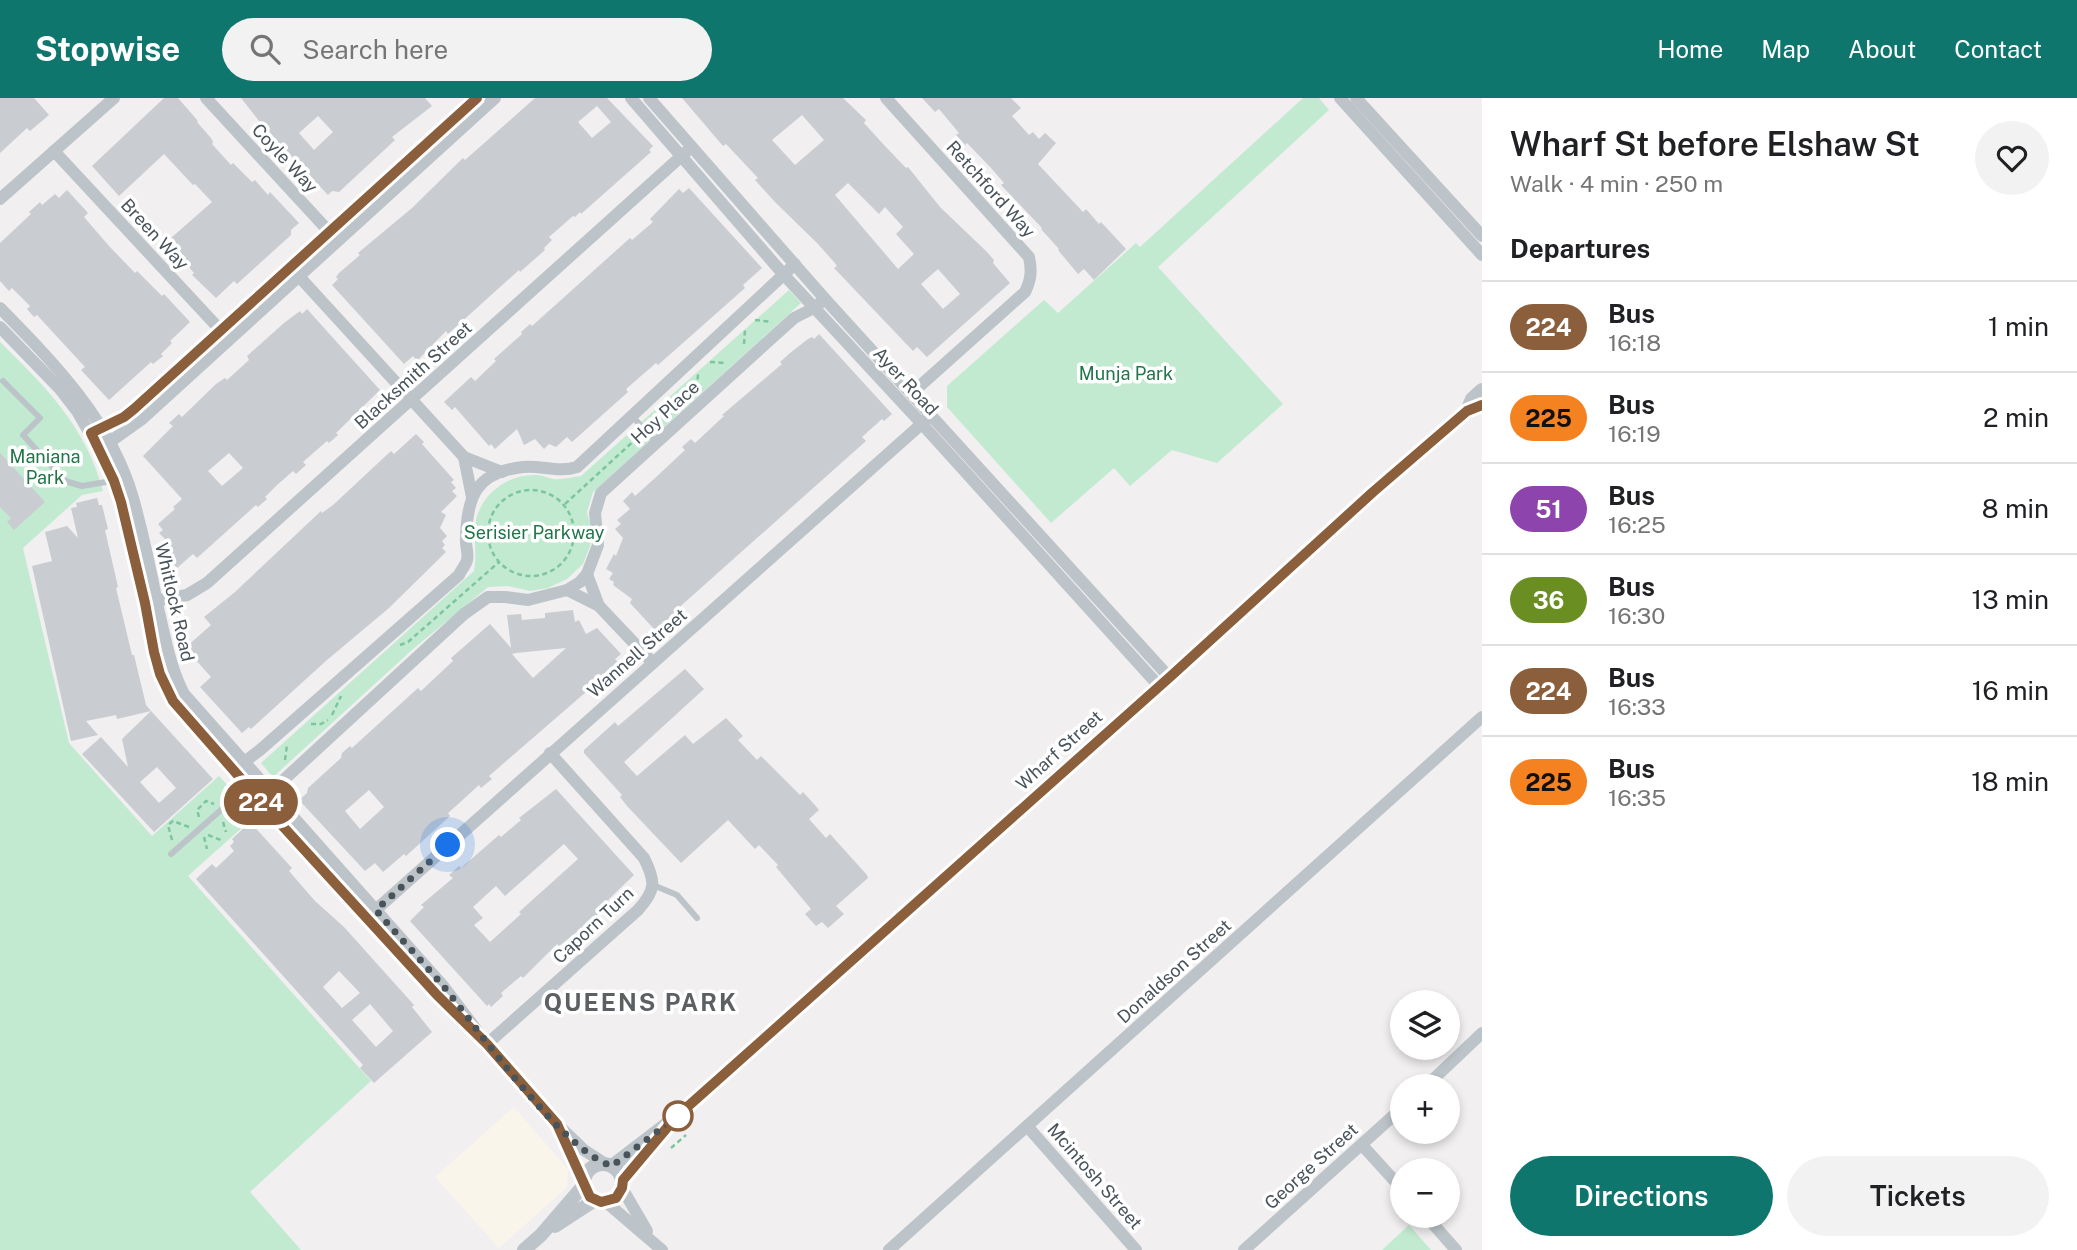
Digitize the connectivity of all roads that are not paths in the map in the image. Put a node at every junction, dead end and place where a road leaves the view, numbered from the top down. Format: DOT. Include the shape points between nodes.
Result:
graph roads {
  1 [pos="114,98"];
  2 [pos="206,98"];
  3 [pos="477,98"];
  4 [pos="495,98"];
  5 [pos="631,98"];
  6 [pos="649,98"];
  7 [pos="886,98"];
  8 [pos="1340,98"];
  9 [pos="1356,98"];
  10 [pos="54,151"];
  11 [pos="686,152"];
  12 [pos="0,199"];
  13 [pos="1482,236"];
  14 [pos="334,237"];
  15 [pos="1482,255"];
  16 [pos="795,264"];
  17 [pos="295,272"];
  18 [pos="784,275"];
  19 [pos="825,299"];
  20 [pos="0,308"];
  21 [pos="814,308"];
  22 [pos="0,327"];
  23 [pos="225,336"];
  24 [pos="3,380"];
  25 [pos="1482,390"];
  26 [pos="912,393"];
  27 [pos="412,399"];
  28 [pos="1482,405"];
  29 [pos="1467,411"];
  30 [pos="632,417"];
  31 [pos="927,420"];
  32 [pos="97,431"];
  33 [pos="657,444"];
  34 [pos="105,446"];
  35 [pos="464,457"];
  36 [pos="502,472"];
  37 [pos="114,481"];
  38 [pos="472,497"];
  39 [pos="584,578"];
  40 [pos="566,590"];
  41 [pos="151,602"];
  42 [pos="599,606"];
  43 [pos="653,663"];
  44 [pos="1164,682"];
  45 [pos="1482,717"];
  46 [pos="550,753"];
  47 [pos="244,762"];
  48 [pos="233,771"];
  49 [pos="247,787"];
  50 [pos="271,792"];
  51 [pos="260,801"];
  52 [pos="171,854"];
  53 [pos="653,885"];
  54 [pos="371,914"];
  55 [pos="697,918"];
  56 [pos="1482,1033"];
  57 [pos="487,1044"];
  58 [pos="1438,1074"];
  59 [pos="676,1117"];
  60 [pos="1390,1119"];
  61 [pos="557,1124"];
  62 [pos="1027,1126"];
  63 [pos="1362,1145"];
  64 [pos="608,1165"];
  65 [pos="1390,1176"];
  66 [pos="584,1182"];
  67 [pos="622,1184"];
  68 [pos="601,1201"];
  69 [pos="1437,1228"];
  70 [pos="541,1235"];
  71 [pos="650,1238"];
  72 [pos="524,1250"];
  73 [pos="662,1250"];
  74 [pos="889,1250"];
  75 [pos="1136,1250"];
  76 [pos="1244,1250"];
  77 [pos="1456,1250"];
  1 -- 10 [label="street"];
  2 -- 14 [label="street, Coyle Way"];
  3 -- 14 [label="street"];
  4 -- 14 [label="street"];
  5 -- 11 [label="street, Ayer Road"];
  6 -- 11 [label="street, Ayer Road"];
  7 -- 26 [label="street, Retchford Way" via="1029,257 1031,266 1025,292"];
  8 -- 15 [label="street"];
  9 -- 13 [label="street"];
  10 -- 12 [label="street"];
  10 -- 23 [label="street, Breen Way"];
  11 -- 16 [label="street, Ayer Road"];
  11 -- 18 [label="street, Ayer Road"];
  11 -- 27 [label="street, Blacksmith Street"];
  14 -- 17 [label="street"];
  16 -- 18 [label="street"];
  16 -- 19 [label="street, Ayer Road"];
  17 -- 23 [label="street"];
  17 -- 27 [label="street"];
  18 -- 21 [label="street, Ayer Road"];
  18 -- 30 [label="street"];
  19 -- 21 [label="street, Hoy Place"];
  19 -- 26 [label="street, Ayer Road"];
  20 -- 32 [label="street, Whitlock Road" via="70,383"];
  21 -- 31 [label="street, Ayer Road"];
  21 -- 33 [label="street, Hoy Place" via="794,318"];
  22 -- 32 [label="street, Whitlock Road"];
  23 -- 32 [label="street" via="134,409"];
  23 -- 34 [label="street" via="142,419"];
  24 -- 37 [label="lane" via="40,418 23,435 65,481 82,486"];
  25 -- 29 [label="street, Wharf Street"];
  26 -- 31 [label="street, Ayer Road"];
  27 -- 35 [label="street"];
  27 -- 41 [label="street, Blacksmith Street" via="207,583 187,595"];
  28 -- 29 [label="street, Wharf Street"];
  29 -- 44 [label="street, Wharf Street"];
  30 -- 33 [label="lane"];
  30 -- 36 [label="street" via="566,471 523,467"];
  31 -- 43 [label="street, Wannell Street"];
  31 -- 44 [label="street, Ayer Road"];
  32 -- 34 [label="street, Whitlock Road"];
  33 -- 39 [label="street, Hoy Place" via="603,492 595,513 598,545"];
  34 -- 37 [label="street, Whitlock Road"];
  34 -- 41 [label="street, Whitlock Road" via="133,498"];
  35 -- 36 [label="street"];
  35 -- 38 [label="street"];
  36 -- 38 [label="street" via="485,478"];
  37 -- 41 [label="street, Whitlock Road"];
  38 -- 47 [label="street" via="467,559 461,571"];
  39 -- 40 [label="street"];
  39 -- 42 [label="street"];
  40 -- 42 [label="street"];
  40 -- 50 [label="street" via="528,600 486,599 464,614"];
  41 -- 47 [label="street, Whitlock Road" via="184,694"];
  41 -- 48 [label="street, Whitlock Road" via="154,652 166,687 182,713"];
  42 -- 43 [label="street"];
  43 -- 46 [label="street, Wannell Street"];
  44 -- 59 [label="street, Wharf Street"];
  45 -- 62 [label="street, Donaldson Street"];
  46 -- 53 [label="street, Caporn Turn" via="644,858"];
  46 -- 54 [label="street, Wannell Street"];
  47 -- 48 [label="street"];
  47 -- 50 [label="street, Whitlock Road"];
  48 -- 49 [label="street, Whitlock Road"];
  49 -- 51 [label="street, Whitlock Road"];
  49 -- 52 [label="lane"];
  50 -- 51 [label="street"];
  50 -- 54 [label="street, Whitlock Road"];
  51 -- 54 [label="street, Whitlock Road"];
  53 -- 55 [label="lane" via="677,895"];
  53 -- 57 [label="street, Caporn Turn" via="638,910"];
  54 -- 57 [label="street, Whitlock Road" via="444,987"];
  56 -- 58 [label="street"];
  57 -- 61 [label="street, Whitlock Road"];
  59 -- 64 [label="street, Wharf Street"];
  59 -- 67 [label="street, Wharf Street"];
  60 -- 63 [label="street, George Street"];
  61 -- 64 [label="street, Whitlock Road"];
  61 -- 66 [label="street, Whitlock Road"];
  62 -- 74 [label="street, Donaldson Street"];
  62 -- 75 [label="street, Mcintosh Street"];
  63 -- 65 [label="street"];
  63 -- 76 [label="street, George Street"];
  64 -- 66 [label="street" via="591,1168"];
  64 -- 67 [label="street" via="620,1172"];
  66 -- 68 [label="street" via="586,1191"];
  66 -- 70 [label="street"];
  67 -- 68 [label="street" via="616,1198"];
  67 -- 71 [label="street"];
  68 -- 70 [label="street"];
  68 -- 71 [label="street"];
  69 -- 77 [label="street"];
  70 -- 72 [label="street"];
  71 -- 73 [label="street"];
}
